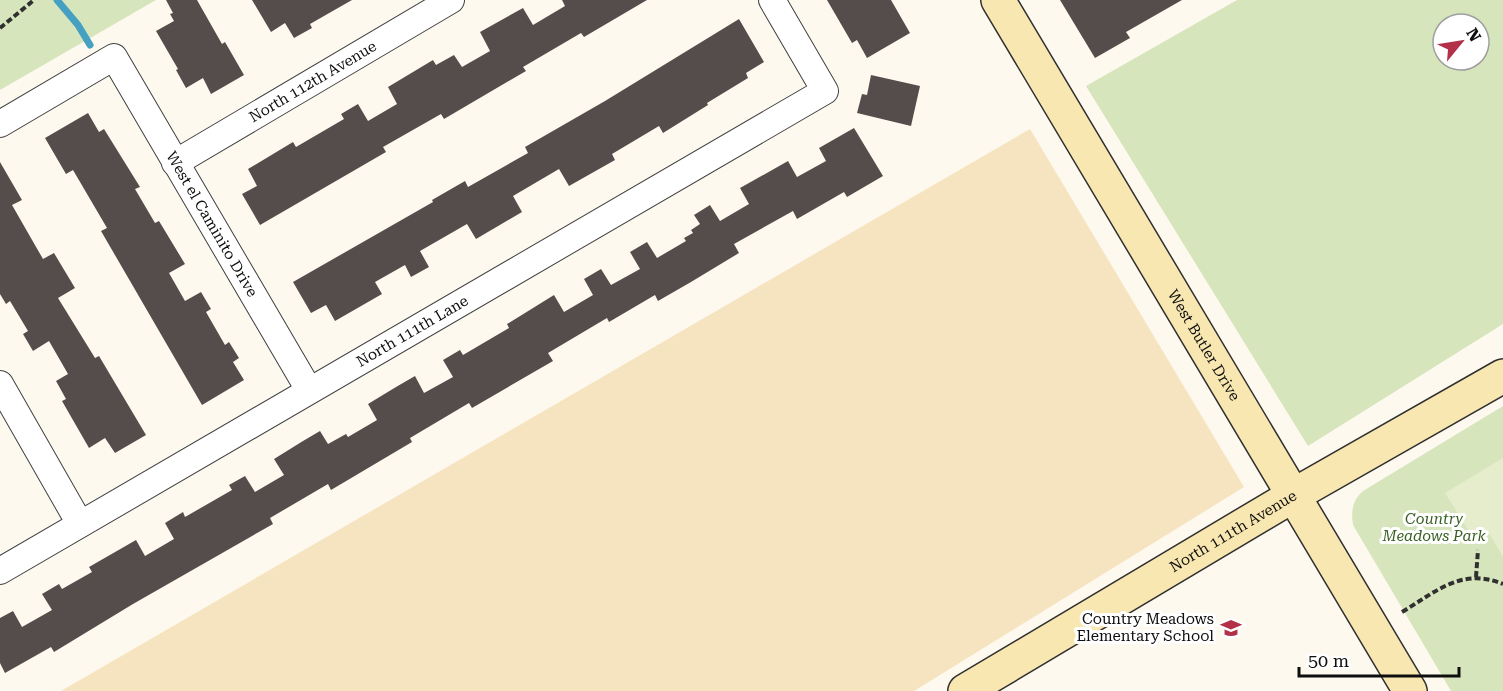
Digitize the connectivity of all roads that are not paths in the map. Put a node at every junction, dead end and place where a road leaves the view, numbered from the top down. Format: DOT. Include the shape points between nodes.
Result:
graph roads {
  1 [pos="451,0"];
  2 [pos="772,0"];
  3 [pos="998,0"];
  4 [pos="0,124"];
  5 [pos="175,162"];
  6 [pos="1503,376"];
  7 [pos="0,384"];
  8 [pos="309,390"];
  9 [pos="1294,495"];
  10 [pos="80,524"];
  11 [pos="0,571"];
  12 [pos="965,691"];
  13 [pos="1410,691"];
  1 -- 5 [label="street, North 112th Avenue"];
  2 -- 8 [label="street, North 111th Lane" via="825,91"];
  3 -- 9 [label="street, West Butler Drive"];
  4 -- 5 [label="street, West el Caminito Drive" via="114,57"];
  5 -- 8 [label="street, West el Caminito Drive"];
  6 -- 9 [label="street, North 111th Avenue"];
  7 -- 10 [label="street"];
  8 -- 10 [label="street, North 111th Lane"];
  9 -- 12 [label="street, North 111th Avenue"];
  9 -- 13 [label="street, West Butler Drive"];
  10 -- 11 [label="street, North 111th Lane"];
}
